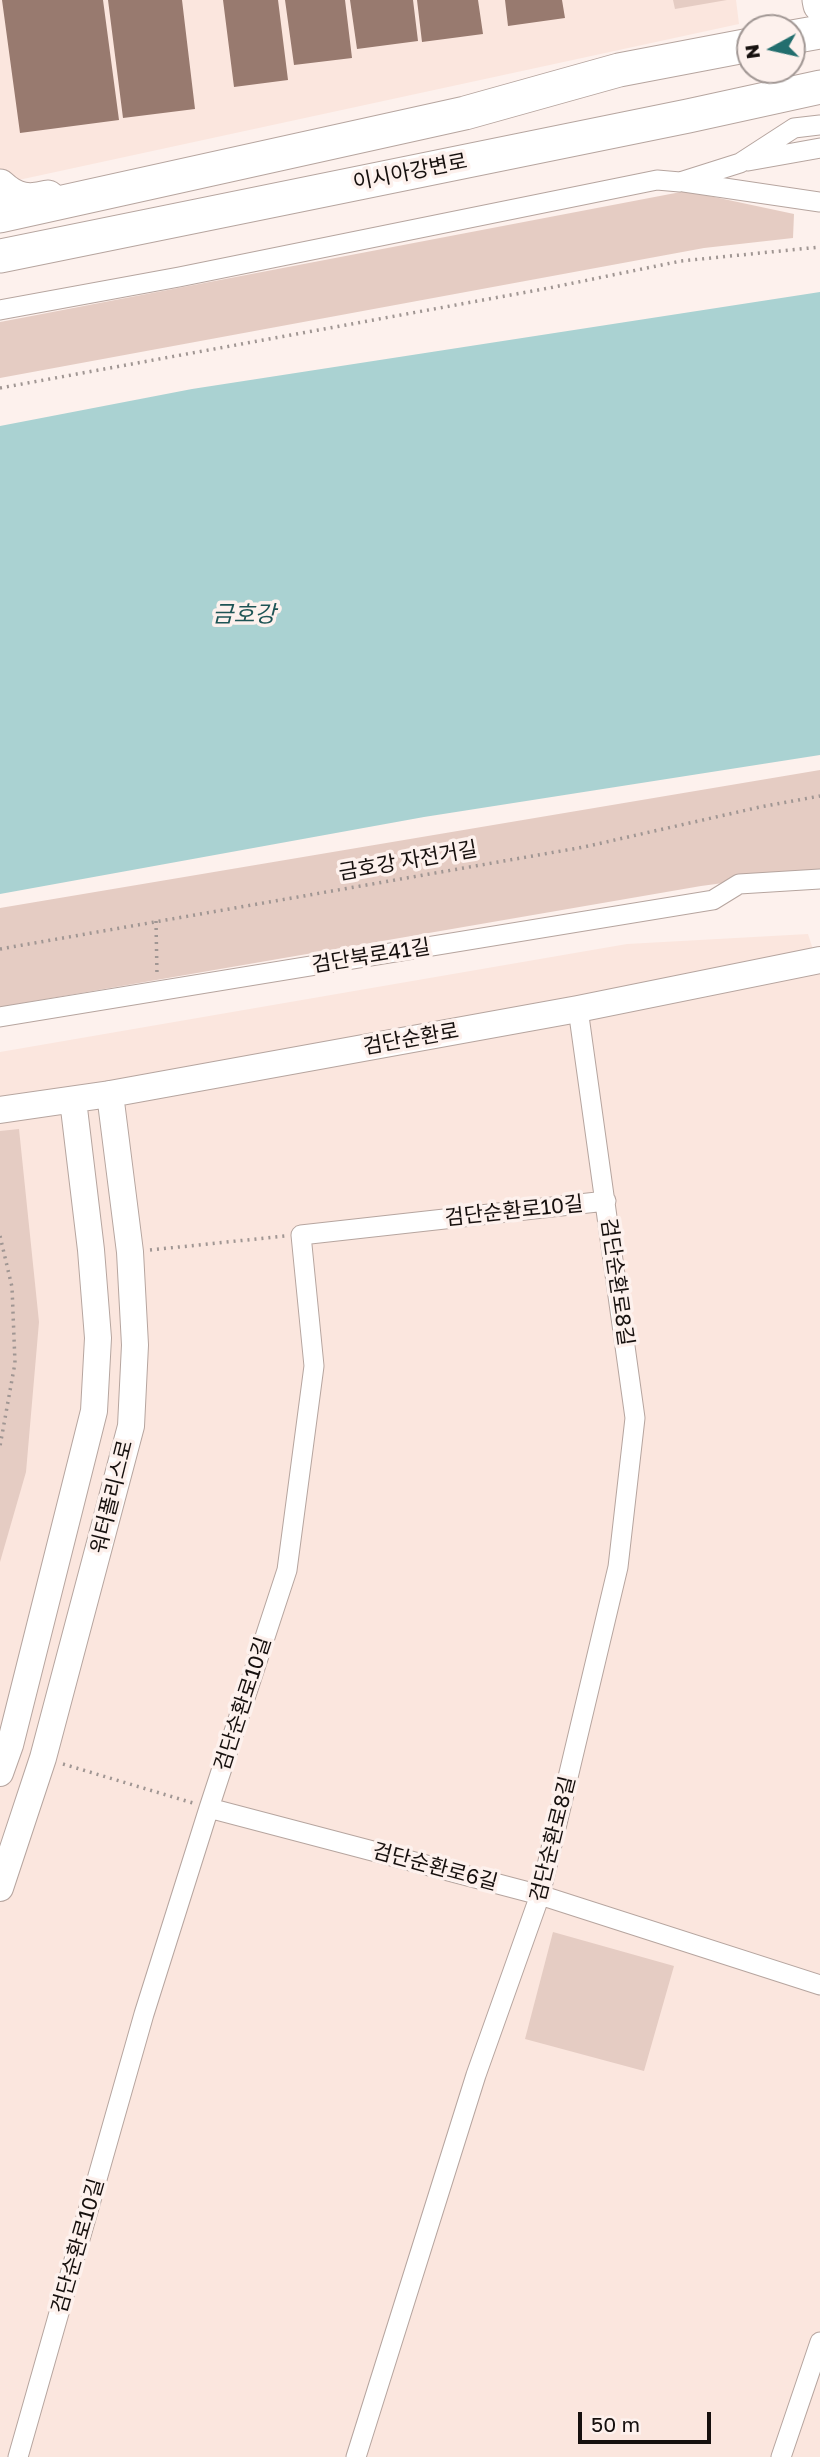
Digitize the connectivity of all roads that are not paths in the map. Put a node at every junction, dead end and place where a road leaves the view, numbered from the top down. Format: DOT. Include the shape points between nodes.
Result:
graph roads {
  1 [pos="736,48"];
  2 [pos="820,87"];
  3 [pos="820,125"];
  4 [pos="820,148"];
  5 [pos="740,163"];
  6 [pos="680,182"];
  7 [pos="0,186"];
  8 [pos="137,186"];
  9 [pos="820,202"];
  10 [pos="0,216"];
  11 [pos="3,253"];
  12 [pos="0,310"];
  13 [pos="820,879"];
  14 [pos="788,883"];
  15 [pos="820,890"];
  16 [pos="820,960"];
  17 [pos="578,1009"];
  18 [pos="0,1017"];
  19 [pos="110,1094"];
  20 [pos="73,1100"];
  21 [pos="0,1110"];
  22 [pos="606,1201"];
  23 [pos="0,1773"];
  24 [pos="209,1808"];
  25 [pos="0,1888"];
  26 [pos="540,1895"];
  27 [pos="820,1985"];
  28 [pos="820,2342"];
  29 [pos="18,2457"];
  30 [pos="356,2457"];
  31 [pos="781,2457"];
  1 -- 8 [label="highway" via="619,70 465,113"];
  2 -- 11 [label="highway, 이시아강변로"];
  3 -- 5 [label="street" via="794,128"];
  4 -- 5 [label="street"];
  5 -- 6 [label="street"];
  6 -- 9 [label="street"];
  6 -- 12 [label="street" via="657,180"];
  7 -- 8 [label="highway" via="29,202 116,183"];
  8 -- 10 [label="highway"];
  13 -- 14 [label="street"];
  14 -- 15 [label="street"];
  14 -- 18 [label="street, 검단북로41길" via="739,884 713,900"];
  16 -- 17 [label="main road, 검단순환로"];
  17 -- 19 [label="main road, 검단순환로"];
  17 -- 22 [label="street, 검단순환로8길"];
  19 -- 20 [label="main road, 검단순환로"];
  19 -- 25 [label="main road, 워터폴리스로" via="130,1252 135,1345 131,1426 43,1758"];
  20 -- 21 [label="main road, 검단순환로"];
  20 -- 23 [label="main road, 워터폴리스로" via="98,1338 94,1411"];
  22 -- 24 [label="street, 검단순환로10길" via="301,1234 314,1366 287,1570"];
  22 -- 26 [label="street, 검단순환로8길" via="635,1418 618,1567"];
  24 -- 26 [label="street, 검단순환로6길"];
  24 -- 29 [label="street, 검단순환로10길" via="144,2014"];
  26 -- 27 [label="street, 검단순환로6길"];
  26 -- 30 [label="street, 검단순환로8길" via="476,2075"];
  28 -- 31 [label="street"];
}
